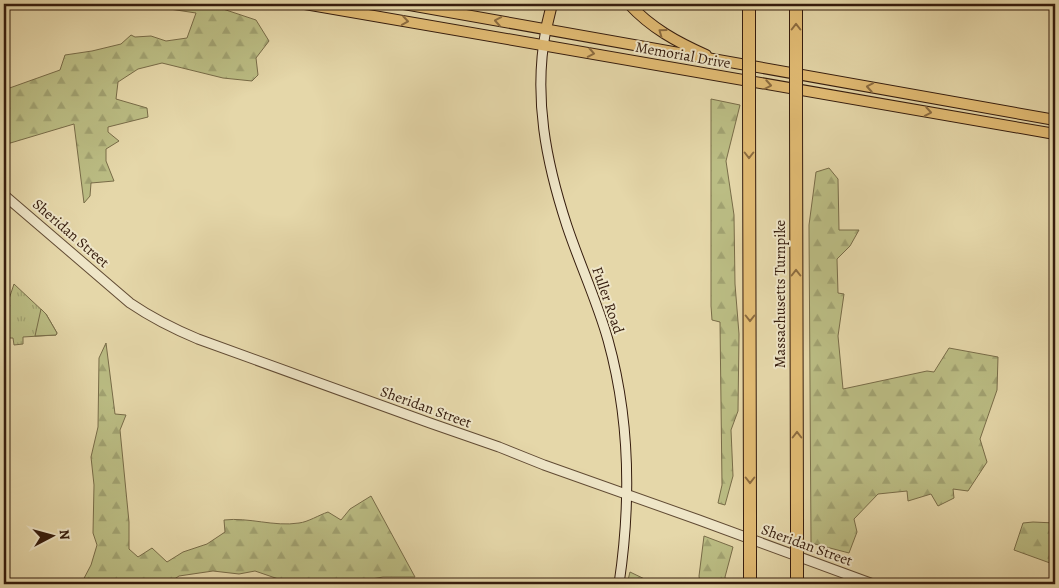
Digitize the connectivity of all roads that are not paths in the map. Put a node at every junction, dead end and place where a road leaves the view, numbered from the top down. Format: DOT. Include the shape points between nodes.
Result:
graph roads {
  1 [pos="305,4"];
  2 [pos="404,4"];
  3 [pos="552,4"];
  4 [pos="629,4"];
  5 [pos="749,4"];
  6 [pos="796,4"];
  7 [pos="546,29"];
  8 [pos="543,44"];
  9 [pos="721,61"];
  10 [pos="999,110"];
  11 [pos="1010,112"];
  12 [pos="1055,120"];
  13 [pos="1000,124"];
  14 [pos="1055,134"];
  15 [pos="4,195"];
  16 [pos="626,494"];
  17 [pos="797,578"];
  18 [pos="619,584"];
  19 [pos="750,584"];
  20 [pos="873,584"];
  1 -- 8 [label="main road, Memorial Drive, one-way"];
  7 -- 2 [label="main road, Memorial Drive, one-way"];
  3 -- 7 [label="main road"];
  9 -- 4 [label="main road, one-way" via="671,39"];
  5 -- 19 [label="highway, Massachusetts Turnpike, one-way, bridge"];
  17 -- 6 [label="highway, Massachusetts Turnpike, one-way, bridge"];
  7 -- 8 [label="street, Fuller Road"];
  7 -- 9 [label="main road, Memorial Drive"];
  8 -- 13 [label="main road, Memorial Drive, one-way"];
  8 -- 16 [label="street, Fuller Road" via="541,103 547,153 567,225 599,309 616,373 626,447"];
  10 -- 9 [label="main road, Memorial Drive, one-way"];
  10 -- 11 [label="main road, Memorial Drive"];
  10 -- 13 [label="main road"];
  11 -- 12 [label="main road, Memorial Drive"];
  11 -- 13 [label="main road"];
  13 -- 14 [label="main road, Memorial Drive"];
  15 -- 16 [label="street, Sheridan Street" via="130,303 160,322 198,339"];
  16 -- 18 [label="street, Fuller Road"];
  16 -- 20 [label="street, Sheridan Street"];
}
